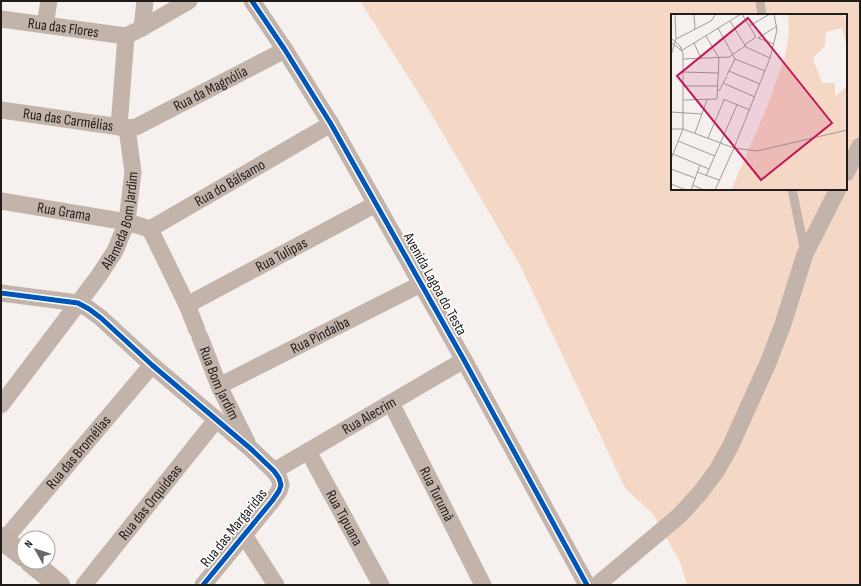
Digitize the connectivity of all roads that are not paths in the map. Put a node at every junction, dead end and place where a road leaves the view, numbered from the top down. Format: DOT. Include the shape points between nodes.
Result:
graph roads {
  1 [pos="49,1"];
  2 [pos="145,1"];
  3 [pos="188,1"];
  4 [pos="252,1"];
  5 [pos="760,1"];
  6 [pos="762,14"];
  7 [pos="1,19"];
  8 [pos="45,25"];
  9 [pos="142,28"];
  10 [pos="126,36"];
  11 [pos="285,50"];
  12 [pos="1,110"];
  13 [pos="331,124"];
  14 [pos="127,127"];
  15 [pos="860,146"];
  16 [pos="847,171"];
  17 [pos="792,190"];
  18 [pos="837,190"];
  19 [pos="1,201"];
  20 [pos="376,204"];
  21 [pos="127,222"];
  22 [pos="150,229"];
  23 [pos="805,254"];
  24 [pos="421,284"];
  25 [pos="1,293"];
  26 [pos="78,303"];
  27 [pos="187,305"];
  28 [pos="464,360"];
  29 [pos="152,364"];
  30 [pos="219,386"];
  31 [pos="4,396"];
  32 [pos="391,403"];
  33 [pos="216,420"];
  34 [pos="251,449"];
  35 [pos="308,451"];
  36 [pos="277,478"];
  37 [pos="244,536"];
  38 [pos="3,539"];
  39 [pos="16,550"];
  40 [pos="41,570"];
  41 [pos="59,585"];
  42 [pos="84,585"];
  43 [pos="203,585"];
  44 [pos="276,585"];
  45 [pos="381,585"];
  46 [pos="483,585"];
  47 [pos="587,585"];
  48 [pos="597,585"];
  1 -- 8 [label="street"];
  2 -- 9 [label="street"];
  3 -- 9 [label="street"];
  4 -- 11 [label="street, Avenida Lagoa do Testa"];
  5 -- 6 [label="lane"];
  7 -- 8 [label="street, Rua das Flores"];
  8 -- 10 [label="street, Rua das Flores"];
  9 -- 10 [label="street"];
  10 -- 14 [label="street, Alameda Bom Jardim"];
  11 -- 13 [label="street, Avenida Lagoa do Testa"];
  11 -- 14 [label="street, Rua da Magnólia"];
  12 -- 14 [label="street, Rua das Carmélias"];
  13 -- 20 [label="street, Avenida Lagoa do Testa"];
  13 -- 22 [label="street, Rua do Bálsamo"];
  14 -- 21 [label="street, Alameda Bom Jardim" via="133,172"];
  15 -- 16 [label="street"];
  17 -- 23 [label="lane"];
  18 -- 23 [label="street"];
  19 -- 21 [label="street, Rua Grama"];
  20 -- 24 [label="street, Avenida Lagoa do Testa"];
  20 -- 27 [label="street, Rua Tulipas"];
  21 -- 22 [label="street"];
  21 -- 26 [label="street, Alameda Bom Jardim" via="115,251"];
  22 -- 27 [label="street"];
  23 -- 48 [label="street" via="768,363 717,470 680,515"];
  24 -- 28 [label="street, Avenida Lagoa do Testa"];
  24 -- 30 [label="street, Rua Pindaíba"];
  25 -- 26 [label="street"];
  26 -- 29 [label="street" via="101,318"];
  26 -- 31 [label="street, Alameda Bom Jardim"];
  27 -- 30 [label="street, Rua Bom Jardim"];
  28 -- 32 [label="street, Rua Alecrim"];
  28 -- 47 [label="street, Avenida Lagoa do Testa"];
  29 -- 33 [label="street"];
  29 -- 38 [label="street, Rua das Bromélias"];
  30 -- 34 [label="street, Rua Bom Jardim"];
  32 -- 35 [label="street, Rua Alecrim"];
  32 -- 46 [label="street, Rua Turumã"];
  33 -- 34 [label="street"];
  33 -- 42 [label="street, Rua das Orquídeas"];
  34 -- 36 [label="street"];
  35 -- 36 [label="street, Rua Alecrim"];
  35 -- 45 [label="street, Rua Tipuana"];
  36 -- 37 [label="street, Rua das Margaridas" via="278,491"];
  37 -- 43 [label="street, Rua das Margaridas"];
  37 -- 44 [label="street"];
  38 -- 39 [label="main road"];
  40 -- 41 [label="main road"];
}
